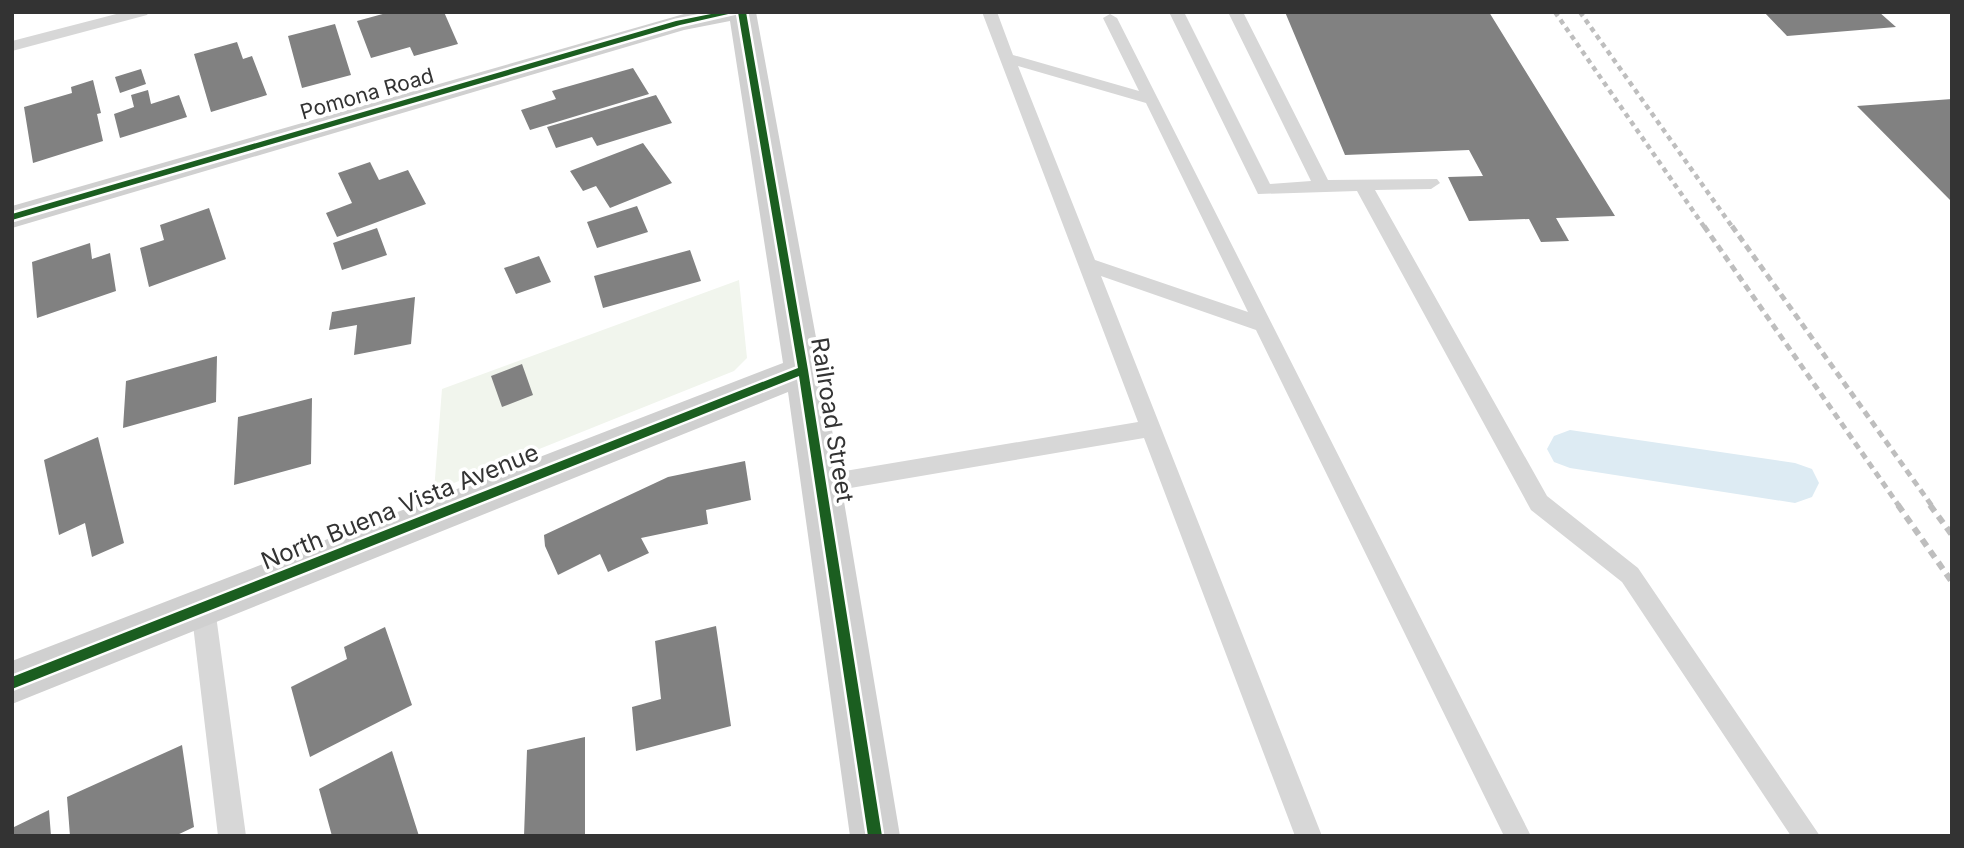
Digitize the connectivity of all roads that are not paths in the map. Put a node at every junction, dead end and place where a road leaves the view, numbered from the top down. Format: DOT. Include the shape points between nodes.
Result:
graph roads {
  1 [pos="142,12"];
  2 [pos="733,12"];
  3 [pos="742,12"];
  4 [pos="989,12"];
  5 [pos="1176,12"];
  6 [pos="1235,12"];
  7 [pos="1110,18"];
  8 [pos="12,46"];
  9 [pos="1007,58"];
  10 [pos="1152,100"];
  11 [pos="1319,179"];
  12 [pos="1431,183"];
  13 [pos="1363,185"];
  14 [pos="12,217"];
  15 [pos="1088,265"];
  16 [pos="1264,325"];
  17 [pos="803,370"];
  18 [pos="1150,428"];
  19 [pos="821,484"];
  20 [pos="203,607"];
  21 [pos="12,683"];
  22 [pos="232,836"];
  23 [pos="875,836"];
  24 [pos="1309,836"];
  25 [pos="1518,836"];
  26 [pos="1807,836"];
  1 -- 8 [label="lane"];
  2 -- 14 [label="street, Pomona Road" via="679,23"];
  3 -- 17 [label="street, Railroad Street"];
  4 -- 9 [label="lane"];
  5 -- 11 [label="lane" via="1264,190"];
  6 -- 11 [label="lane"];
  7 -- 10 [label="lane"];
  9 -- 10 [label="lane"];
  9 -- 15 [label="lane"];
  10 -- 16 [label="lane"];
  11 -- 13 [label="lane"];
  12 -- 13 [label="lane"];
  13 -- 26 [label="lane" via="1539,503 1630,575"];
  15 -- 16 [label="lane"];
  15 -- 18 [label="lane"];
  16 -- 25 [label="lane"];
  17 -- 19 [label="street, Railroad Street"];
  17 -- 20 [label="street, North Buena Vista Avenue"];
  18 -- 19 [label="lane"];
  18 -- 24 [label="lane"];
  19 -- 23 [label="street, Railroad Street"];
  20 -- 21 [label="street, North Buena Vista Avenue"];
  20 -- 22 [label="lane"];
}
